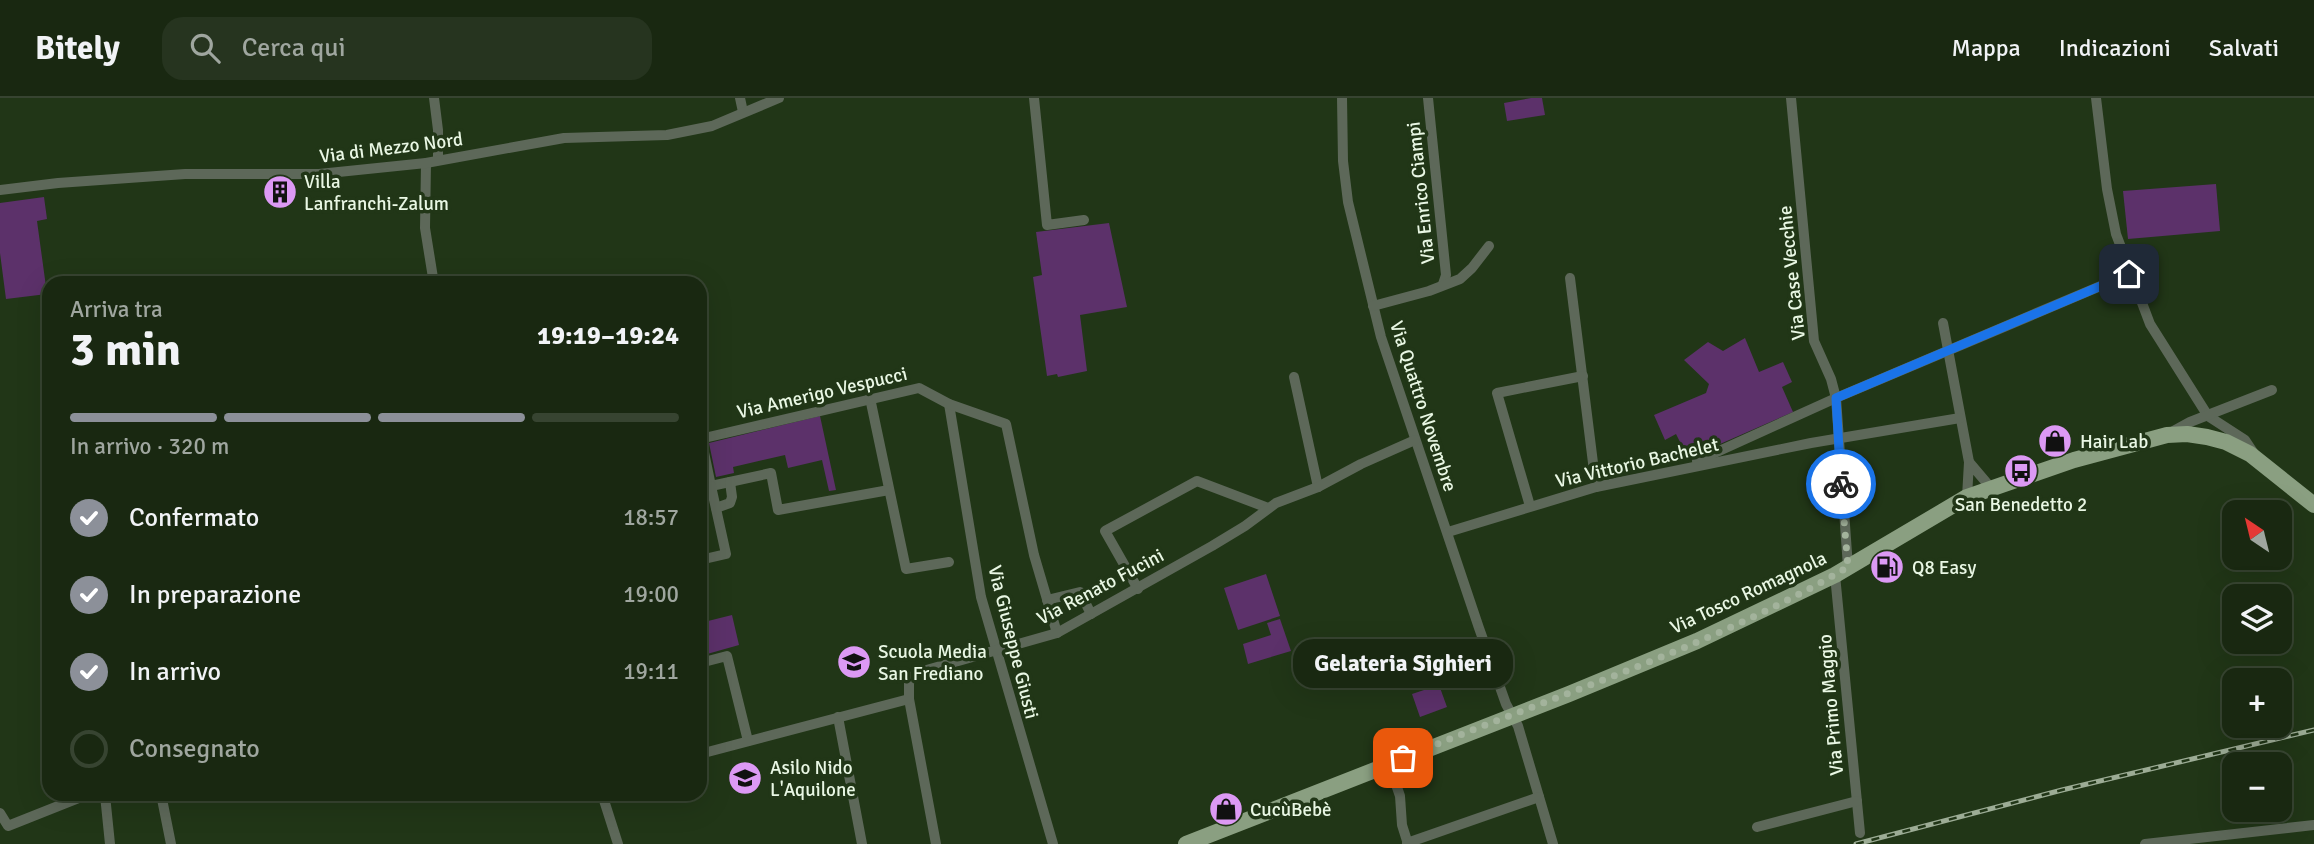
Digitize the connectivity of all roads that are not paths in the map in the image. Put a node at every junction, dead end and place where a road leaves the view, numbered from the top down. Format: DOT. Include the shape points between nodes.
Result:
graph roads {
  1 [pos="434,98"];
  2 [pos="740,98"];
  3 [pos="779,98"];
  4 [pos="1034,98"];
  5 [pos="1342,98"];
  6 [pos="1428,98"];
  7 [pos="1791,98"];
  8 [pos="2096,98"];
  9 [pos="743,113"];
  10 [pos="438,160"];
  11 [pos="426,163"];
  12 [pos="0,190"];
  13 [pos="1084,220"];
  14 [pos="1489,246"];
  15 [pos="2129,274"];
  16 [pos="433,276"];
  17 [pos="1570,278"];
  18 [pos="1443,284"];
  19 [pos="1373,306"];
  20 [pos="1943,323"];
  21 [pos="1948,351"];
  22 [pos="1583,376"];
  23 [pos="1294,377"];
  24 [pos="2272,390"];
  25 [pos="870,398"];
  26 [pos="1836,398"];
  27 [pos="949,404"];
  28 [pos="2208,416"];
  29 [pos="1961,418"];
  30 [pos="2167,435"];
  31 [pos="707,437"];
  32 [pos="1838,439"];
  33 [pos="1415,440"];
  34 [pos="2257,459"];
  35 [pos="1969,462"];
  36 [pos="707,467"];
  37 [pos="1688,467"];
  38 [pos="730,482"];
  39 [pos="711,486"];
  40 [pos="1318,487"];
  41 [pos="1595,487"];
  42 [pos="1991,488"];
  43 [pos="889,490"];
  44 [pos="1967,497"];
  45 [pos="2314,505"];
  46 [pos="1530,506"];
  47 [pos="716,508"];
  48 [pos="1268,508"];
  49 [pos="1448,532"];
  50 [pos="707,558"];
  51 [pos="949,562"];
  52 [pos="1842,571"];
  53 [pos="1138,589"];
  54 [pos="1047,600"];
  55 [pos="1091,614"];
  56 [pos="1057,633"];
  57 [pos="996,650"];
  58 [pos="707,661"];
  59 [pos="909,699"];
  60 [pos="1513,715"];
  61 [pos="838,717"];
  62 [pos="748,741"];
  63 [pos="707,752"];
  64 [pos="1389,764"];
  65 [pos="1539,797"];
  66 [pos="71,801"];
  67 [pos="106,801"];
  68 [pos="162,801"];
  69 [pos="604,801"];
  70 [pos="1857,802"];
  71 [pos="0,813"];
  72 [pos="2314,825"];
  73 [pos="1758,827"];
  74 [pos="4,829"];
  75 [pos="1860,833"];
  76 [pos="110,844"];
  77 [pos="171,844"];
  78 [pos="618,844"];
  79 [pos="862,844"];
  80 [pos="936,844"];
  81 [pos="1053,844"];
  82 [pos="1186,844"];
  83 [pos="1408,844"];
  84 [pos="1553,844"];
  85 [pos="2145,844"];
  1 -- 10 [label="street"];
  2 -- 9 [label="street"];
  3 -- 9 [label="street, Via di Mezzo Nord"];
  4 -- 13 [label="street" via="1047,225"];
  5 -- 19 [label="street, Via Quattro Novembre" via="1348,202"];
  6 -- 18 [label="street, Via Enrico Ciampi" via="1446,275"];
  7 -- 26 [label="street, Via Case Vecchie" via="1814,341"];
  8 -- 15 [label="street" via="2110,206"];
  9 -- 10 [label="street, Via di Mezzo Nord" via="678,134 564,138"];
  10 -- 11 [label="street, Via di Mezzo Nord"];
  11 -- 12 [label="street, Via di Mezzo Nord" via="319,174 194,174"];
  11 -- 16 [label="street" via="425,228"];
  14 -- 18 [label="street" via="1464,277"];
  15 -- 21 [label="street"];
  15 -- 28 [label="street" via="2150,324"];
  17 -- 22 [label="street"];
  18 -- 19 [label="street"];
  19 -- 33 [label="street, Via Quattro Novembre"];
  20 -- 21 [label="street"];
  21 -- 26 [label="street"];
  21 -- 29 [label="street"];
  22 -- 41 [label="street"];
  22 -- 46 [label="street" via="1497,393"];
  23 -- 40 [label="street"];
  24 -- 28 [label="street"];
  25 -- 27 [label="street, Via Amerigo Vespucci" via="919,387"];
  25 -- 31 [label="street, Via Amerigo Vespucci"];
  25 -- 43 [label="street"];
  26 -- 32 [label="street, Via Case Vecchie"];
  26 -- 37 [label="street"];
  27 -- 54 [label="street, Via Amerigo Vespucci" via="1006,424"];
  27 -- 57 [label="street, Via Giuseppe Giusti" via="981,597"];
  28 -- 30 [label="street"];
  28 -- 34 [label="street" via="2245,440"];
  29 -- 32 [label="street, Via Vittorio Bachelet"];
  29 -- 35 [label="street"];
  30 -- 34 [label="main road, Via Tosco Romagnola" via="2216,439"];
  30 -- 42 [label="main road, Via Tosco Romagnola"];
  32 -- 37 [label="street, Via Vittorio Bachelet"];
  32 -- 52 [label="street, Via Case Vecchie"];
  33 -- 40 [label="street, Via Renato Fucini"];
  33 -- 49 [label="street, Via Quattro Novembre"];
  34 -- 45 [label="main road, Via Tosco Romagnola"];
  35 -- 42 [label="street"];
  35 -- 44 [label="street"];
  36 -- 39 [label="street"];
  37 -- 41 [label="street, Via Vittorio Bachelet"];
  38 -- 39 [label="street"];
  38 -- 43 [label="street" via="771,473 778,510"];
  38 -- 47 [label="street" via="730,503"];
  39 -- 47 [label="street"];
  40 -- 48 [label="street, Via Renato Fucini"];
  41 -- 46 [label="street, Via Vittorio Bachelet"];
  42 -- 44 [label="main road, Via Tosco Romagnola"];
  43 -- 51 [label="street" via="906,569"];
  44 -- 52 [label="main road, Via Tosco Romagnola"];
  46 -- 49 [label="street, Via Vittorio Bachelet"];
  47 -- 50 [label="street" via="726,554"];
  48 -- 53 [label="street, Via Renato Fucini"];
  48 -- 53 [label="street" via="1197,481 1105,531"];
  49 -- 60 [label="street, Via Quattro Novembre"];
  52 -- 60 [label="main road, Via Tosco Romagnola" via="1697,641"];
  52 -- 70 [label="street, Via Primo Maggio"];
  53 -- 55 [label="street, Via Renato Fucini"];
  54 -- 55 [label="street" via="1080,592"];
  54 -- 56 [label="street"];
  55 -- 56 [label="street, Via Renato Fucini"];
  56 -- 57 [label="street, Via Renato Fucini"];
  57 -- 59 [label="street, Via Renato Fucini" via="916,673 909,682"];
  57 -- 81 [label="street, Via Giuseppe Giusti"];
  58 -- 62 [label="street" via="727,656"];
  59 -- 61 [label="street"];
  59 -- 80 [label="street"];
  60 -- 64 [label="main road, Via Tosco Romagnola"];
  60 -- 65 [label="street, Via Quattro Novembre"];
  61 -- 62 [label="street"];
  61 -- 79 [label="street"];
  62 -- 63 [label="street"];
  64 -- 82 [label="main road, Via Tosco Romagnola"];
  64 -- 83 [label="street"];
  65 -- 83 [label="street"];
  65 -- 84 [label="street, Via Quattro Novembre"];
  66 -- 74 [label="street"];
  67 -- 76 [label="street"];
  68 -- 77 [label="street"];
  69 -- 78 [label="street"];
  70 -- 73 [label="street"];
  70 -- 75 [label="street, Via Primo Maggio"];
  71 -- 74 [label="street"];
  72 -- 85 [label="street"];
}
